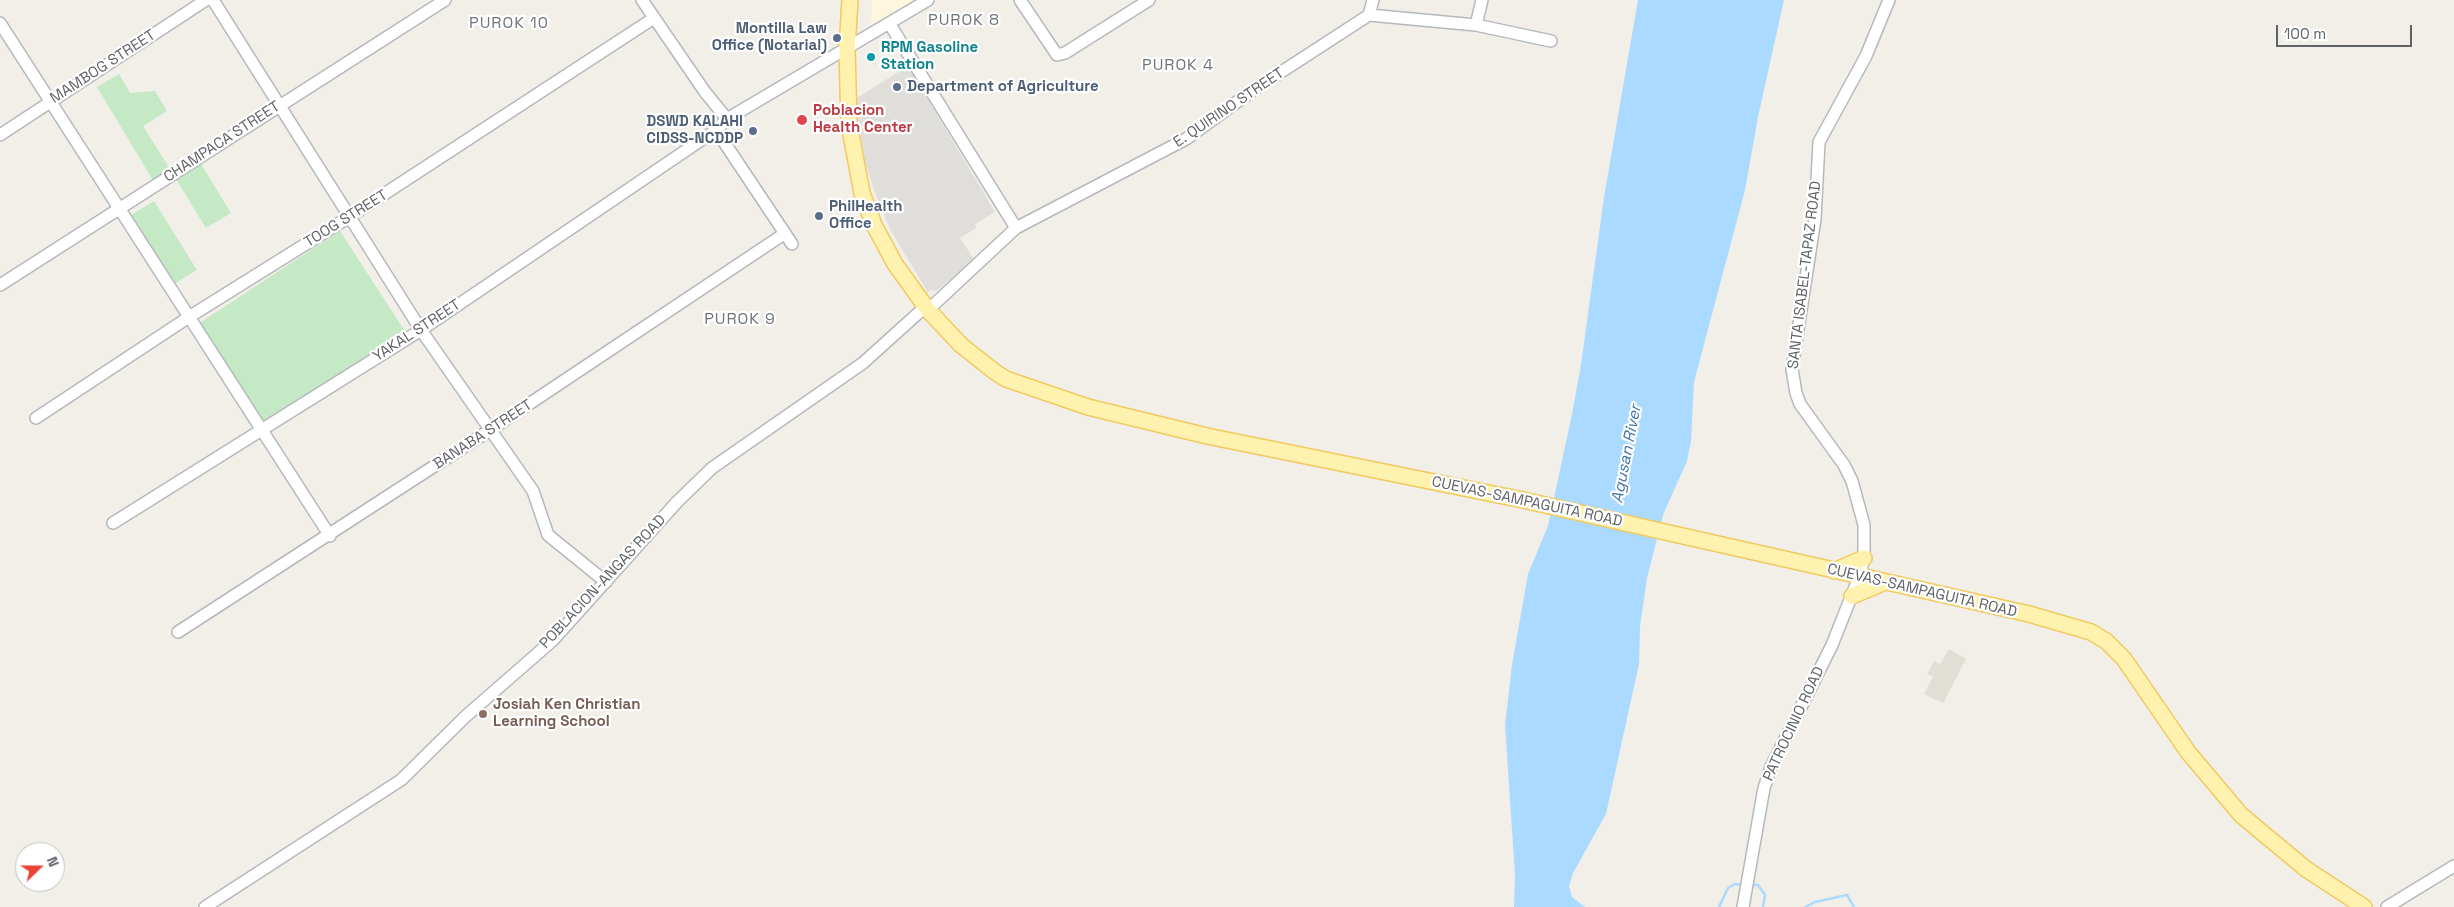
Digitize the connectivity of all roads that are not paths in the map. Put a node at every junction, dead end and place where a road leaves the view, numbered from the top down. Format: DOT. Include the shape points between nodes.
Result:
graph roads {
  1 [pos="206,0"];
  2 [pos="213,0"];
  3 [pos="445,0"];
  4 [pos="642,0"];
  5 [pos="850,0"];
  6 [pos="928,0"];
  7 [pos="1020,0"];
  8 [pos="1149,0"];
  9 [pos="1373,0"];
  10 [pos="1482,0"];
  11 [pos="1889,0"];
  12 [pos="1369,15"];
  13 [pos="654,18"];
  14 [pos="0,23"];
  15 [pos="889,23"];
  16 [pos="1476,25"];
  17 [pos="1551,41"];
  18 [pos="847,49"];
  19 [pos="50,102"];
  20 [pos="279,104"];
  21 [pos="726,119"];
  22 [pos="716,130"];
  23 [pos="0,135"];
  24 [pos="120,208"];
  25 [pos="349,217"];
  26 [pos="1016,228"];
  27 [pos="784,234"];
  28 [pos="792,244"];
  29 [pos="0,285"];
  30 [pos="927,309"];
  31 [pos="188,317"];
  32 [pos="421,330"];
  33 [pos="36,418"];
  34 [pos="262,428"];
  35 [pos="490,430"];
  36 [pos="112,523"];
  37 [pos="330,536"];
  38 [pos="1864,558"];
  39 [pos="1835,571"];
  40 [pos="1859,577"];
  41 [pos="606,582"];
  42 [pos="1884,582"];
  43 [pos="1852,595"];
  44 [pos="178,632"];
  45 [pos="2454,866"];
  46 [pos="205,907"];
  47 [pos="1744,907"];
  48 [pos="2364,907"];
  49 [pos="2387,907"];
  1 -- 19 [label="street, MAMBOG STREET"];
  2 -- 20 [label="street"];
  3 -- 20 [label="street, CHAMPACA STREET"];
  4 -- 13 [label="street"];
  5 -- 18 [label="main road, CUEVAS-SAMPAGUITA ROAD"];
  6 -- 15 [label="street"];
  7 -- 8 [label="street" via="1058,55"];
  9 -- 12 [label="street"];
  10 -- 16 [label="street"];
  11 -- 38 [label="street, SANTA ISABEL-TAPAZ ROAD" via="1854,80 1819,142 1815,219 1792,369 1800,404 1852,481 1864,525"];
  12 -- 16 [label="street"];
  12 -- 26 [label="street, E. QUIRINO STREET" via="1252,91 1186,140"];
  13 -- 21 [label="street"];
  13 -- 25 [label="street, TOOG STREET"];
  14 -- 19 [label="street"];
  15 -- 18 [label="street"];
  15 -- 26 [label="street"];
  16 -- 17 [label="street"];
  18 -- 21 [label="street"];
  18 -- 30 [label="main road, CUEVAS-SAMPAGUITA ROAD" via="848,124 862,193 887,251"];
  19 -- 23 [label="street, MAMBOG STREET"];
  19 -- 24 [label="street"];
  20 -- 24 [label="street, CHAMPACA STREET"];
  20 -- 25 [label="street"];
  21 -- 22 [label="street, YAKAL STREET"];
  22 -- 27 [label="street"];
  22 -- 32 [label="street, YAKAL STREET"];
  24 -- 29 [label="street, CHAMPACA STREET"];
  24 -- 31 [label="street"];
  25 -- 31 [label="street, TOOG STREET"];
  25 -- 32 [label="street"];
  26 -- 30 [label="street, E. QUIRINO STREET"];
  27 -- 28 [label="street"];
  27 -- 35 [label="street, BANABA STREET"];
  30 -- 39 [label="main road, CUEVAS-SAMPAGUITA ROAD" via="961,345 1006,379 1088,407 1207,436 1523,500"];
  30 -- 41 [label="street, POBLACION-ANGAS ROAD" via="863,363 712,468"];
  31 -- 33 [label="street, TOOG STREET"];
  31 -- 34 [label="street"];
  32 -- 34 [label="street, YAKAL STREET"];
  32 -- 35 [label="street"];
  34 -- 36 [label="street, YAKAL STREET"];
  34 -- 37 [label="street"];
  35 -- 37 [label="street, BANABA STREET"];
  35 -- 41 [label="street" via="533,491 548,535"];
  37 -- 44 [label="street, BANABA STREET"];
  38 -- 39 [label="main road"];
  38 -- 40 [label="street, SANTA ISABEL-TAPAZ ROAD"];
  38 -- 42 [label="main road"];
  39 -- 40 [label="main road, CUEVAS-SAMPAGUITA ROAD"];
  39 -- 43 [label="main road"];
  40 -- 42 [label="main road, CUEVAS-SAMPAGUITA ROAD"];
  40 -- 43 [label="street, PATROCINIO ROAD"];
  41 -- 46 [label="street, POBLACION-ANGAS ROAD" via="553,640 466,716 401,780"];
  42 -- 43 [label="main road"];
  42 -- 48 [label="main road, CUEVAS-SAMPAGUITA ROAD" via="2053,620 2099,636 2124,659 2194,759 2241,815 2306,869"];
  43 -- 47 [label="street, PATROCINIO ROAD" via="1828,654 1771,767 1764,788"];
  45 -- 49 [label="street"];
}
